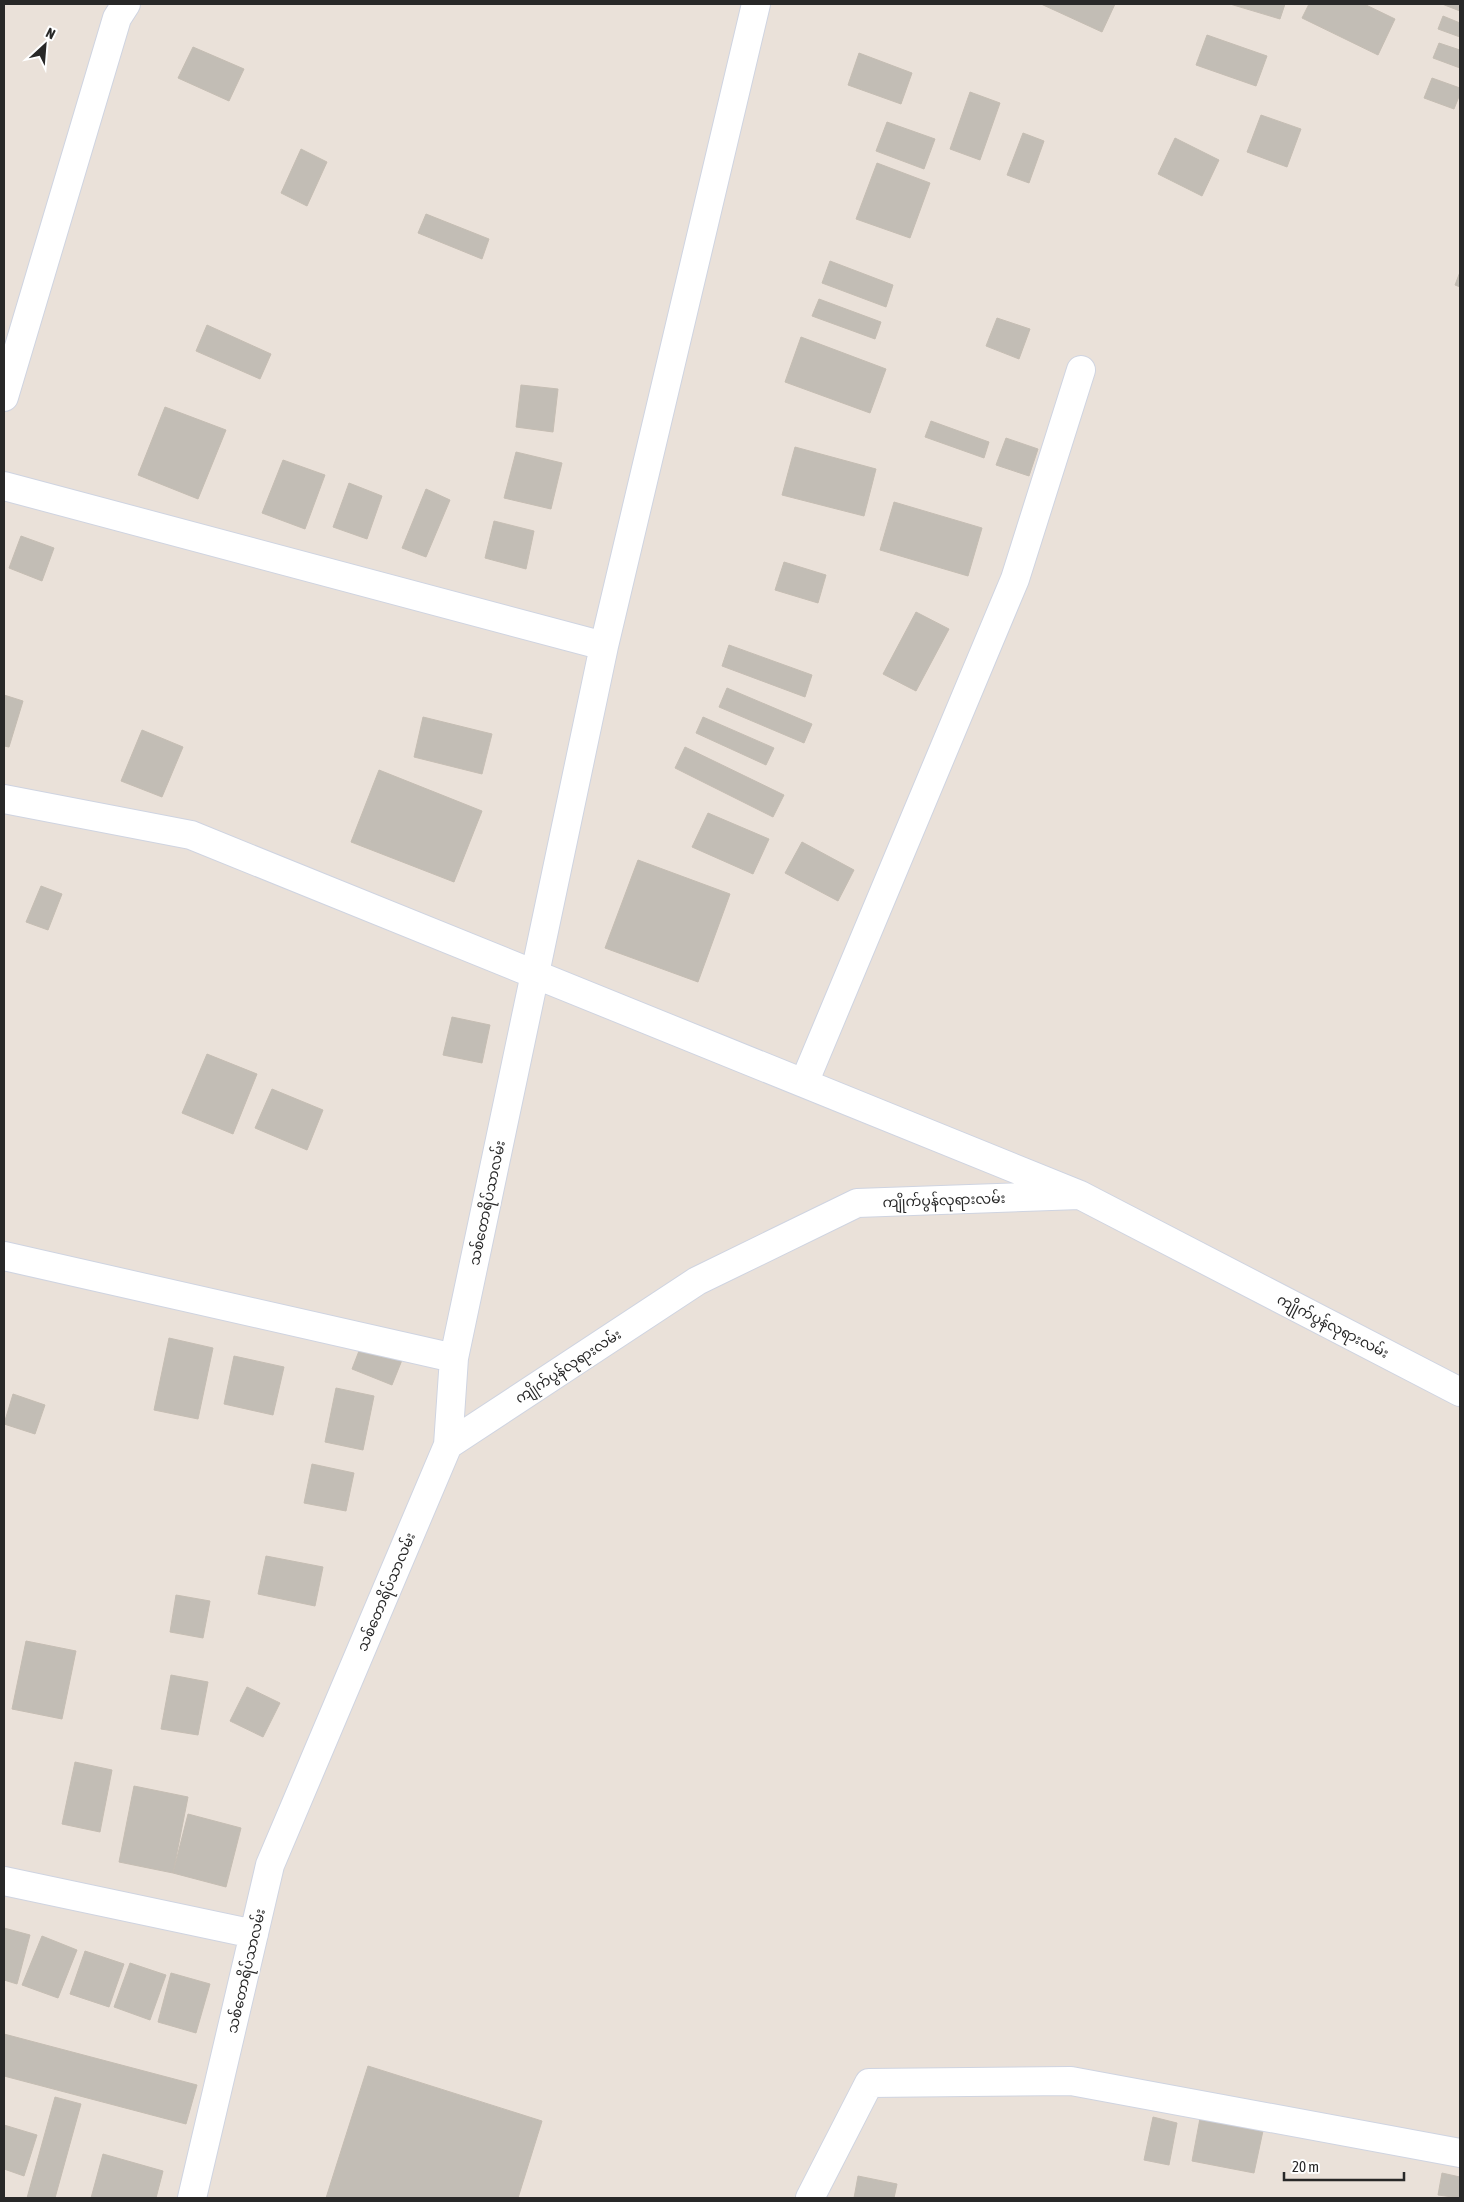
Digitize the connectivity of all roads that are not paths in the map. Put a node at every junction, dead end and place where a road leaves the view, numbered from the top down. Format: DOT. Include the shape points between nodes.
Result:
graph roads {
  1 [pos="126,4"];
  2 [pos="756,4"];
  3 [pos="1081,370"];
  4 [pos="4,397"];
  5 [pos="4,486"];
  6 [pos="604,646"];
  7 [pos="4,799"];
  8 [pos="535,974"];
  9 [pos="804,1083"];
  10 [pos="1080,1195"];
  11 [pos="4,1256"];
  12 [pos="454,1358"];
  13 [pos="1460,1392"];
  14 [pos="448,1445"];
  15 [pos="4,1881"];
  16 [pos="254,1934"];
  17 [pos="1460,2153"];
  18 [pos="192,2198"];
  19 [pos="810,2198"];
  1 -- 4 [label="street" via="117,18"];
  2 -- 6 [label="street, သစ်တောရိပ်သာလမ်း"];
  3 -- 9 [label="street" via="1015,579"];
  5 -- 6 [label="street"];
  6 -- 8 [label="street, သစ်တောရိပ်သာလမ်း"];
  7 -- 8 [label="street" via="191,835"];
  8 -- 9 [label="street"];
  8 -- 12 [label="street, သစ်တောရိပ်သာလမ်း"];
  9 -- 10 [label="street"];
  10 -- 13 [label="street, ကျိုက်ပွန်လုရားလမ်း"];
  10 -- 14 [label="street, ကျိုက်ပွန်လုရားလမ်း" via="857,1203 697,1281"];
  11 -- 12 [label="street"];
  12 -- 14 [label="street, သစ်တောရိပ်သာလမ်း"];
  14 -- 16 [label="street, သစ်တောရိပ်သာလမ်း" via="270,1865"];
  15 -- 16 [label="street"];
  16 -- 18 [label="street, သစ်တောရိပ်သာလမ်း"];
  17 -- 19 [label="street" via="1071,2081 869,2083"];
}
